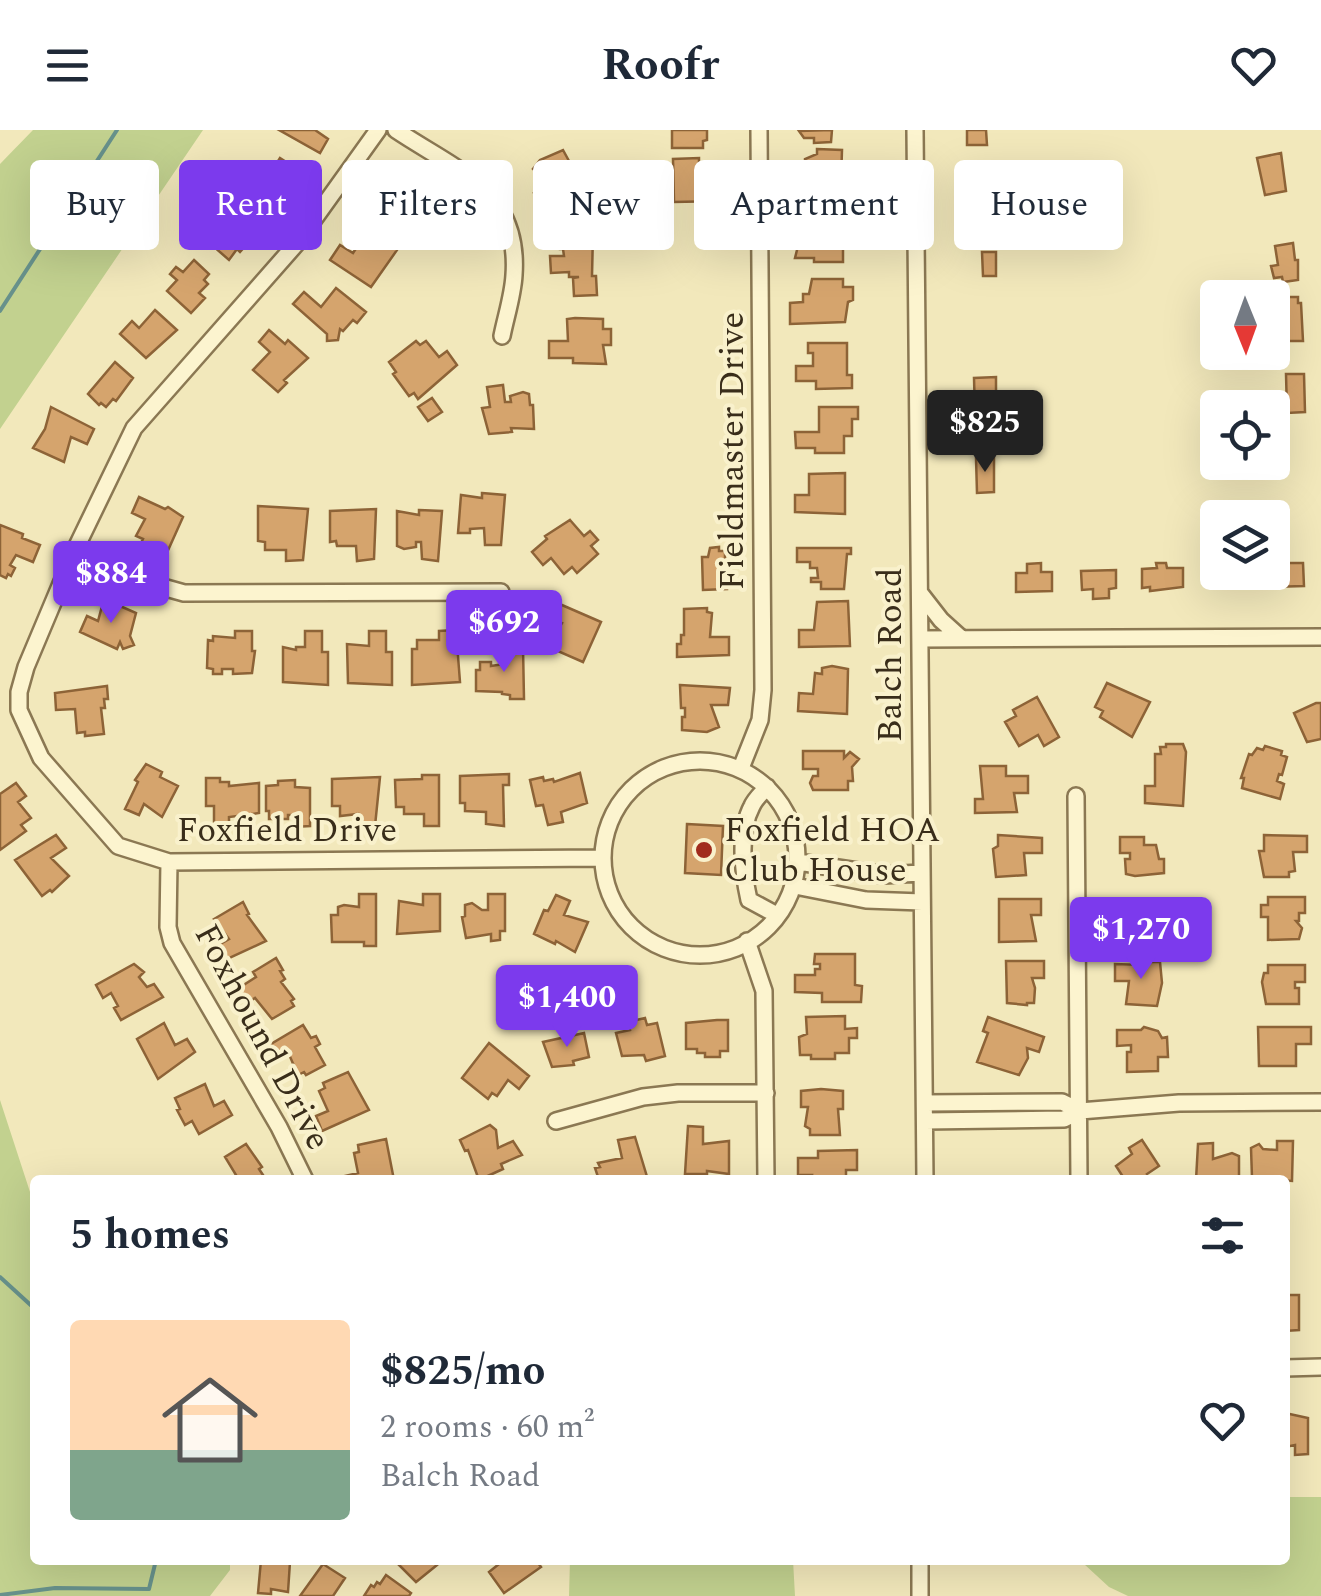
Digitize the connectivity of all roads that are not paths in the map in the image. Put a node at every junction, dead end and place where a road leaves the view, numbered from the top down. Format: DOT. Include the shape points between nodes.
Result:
graph roads {
  1 [pos="378,130"];
  2 [pos="396,130"];
  3 [pos="759,130"];
  4 [pos="915,130"];
  5 [pos="502,336"];
  6 [pos="76,548"];
  7 [pos="500,592"];
  8 [pos="920,593"];
  9 [pos="1321,637"];
  10 [pos="920,639"];
  11 [pos="962,640"];
  12 [pos="741,768"];
  13 [pos="767,787"];
  14 [pos="1076,796"];
  15 [pos="600,858"];
  16 [pos="169,862"];
  17 [pos="798,862"];
  18 [pos="921,872"];
  19 [pos="795,886"];
  20 [pos="922,902"];
  21 [pos="777,914"];
  22 [pos="747,941"];
  23 [pos="766,1092"];
  24 [pos="925,1102"];
  25 [pos="1321,1102"];
  26 [pos="1080,1110"];
  27 [pos="925,1120"];
  28 [pos="556,1122"];
  29 [pos="302,1175"];
  30 [pos="766,1175"];
  31 [pos="925,1175"];
  32 [pos="1079,1175"];
  33 [pos="1321,1367"];
  34 [pos="1290,1368"];
  35 [pos="920,1565"];
  36 [pos="920,1596"];
  1 -- 6 [label="street, Foxfield Drive" via="297,243 134,428"];
  2 -- 5 [label="street" via="504,210 512,228 514,277"];
  3 -- 12 [label="street, Fieldmaster Drive" via="763,690 760,720"];
  4 -- 8 [label="street, Balch Road"];
  6 -- 7 [label="street" via="184,594"];
  6 -- 16 [label="street, Foxfield Drive" via="26,667 20,710 41,758 100,830 118,846"];
  8 -- 10 [label="street, Balch Road"];
  8 -- 11 [label="street"];
  9 -- 11 [label="street"];
  10 -- 11 [label="street"];
  10 -- 18 [label="street, Balch Road"];
  12 -- 13 [label="street"];
  12 -- 15 [label="street" via="688,763 657,772 618,806"];
  13 -- 17 [label="street" via="788,814"];
  13 -- 21 [label="street" via="752,805 744,874 749,900"];
  14 -- 26 [label="street"];
  15 -- 16 [label="street, Foxfield Drive"];
  15 -- 22 [label="street" via="615,908 657,945 702,954"];
  16 -- 29 [label="street, Foxhound Drive" via="172,943"];
  17 -- 18 [label="street" via="871,874"];
  17 -- 19 [label="street"];
  18 -- 20 [label="street, Balch Road"];
  19 -- 20 [label="street" via="866,900"];
  19 -- 21 [label="street"];
  20 -- 24 [label="street, Balch Road"];
  21 -- 22 [label="street"];
  22 -- 23 [label="street" via="764,991"];
  23 -- 28 [label="street" via="643,1097"];
  23 -- 30 [label="street"];
  24 -- 26 [label="street" via="1062,1102"];
  24 -- 27 [label="street, Balch Road"];
  25 -- 26 [label="street"];
  26 -- 27 [label="street" via="1064,1119"];
  26 -- 32 [label="street"];
  27 -- 31 [label="street, Balch Road"];
  33 -- 34 [label="street"];
  35 -- 36 [label="street"];
}
